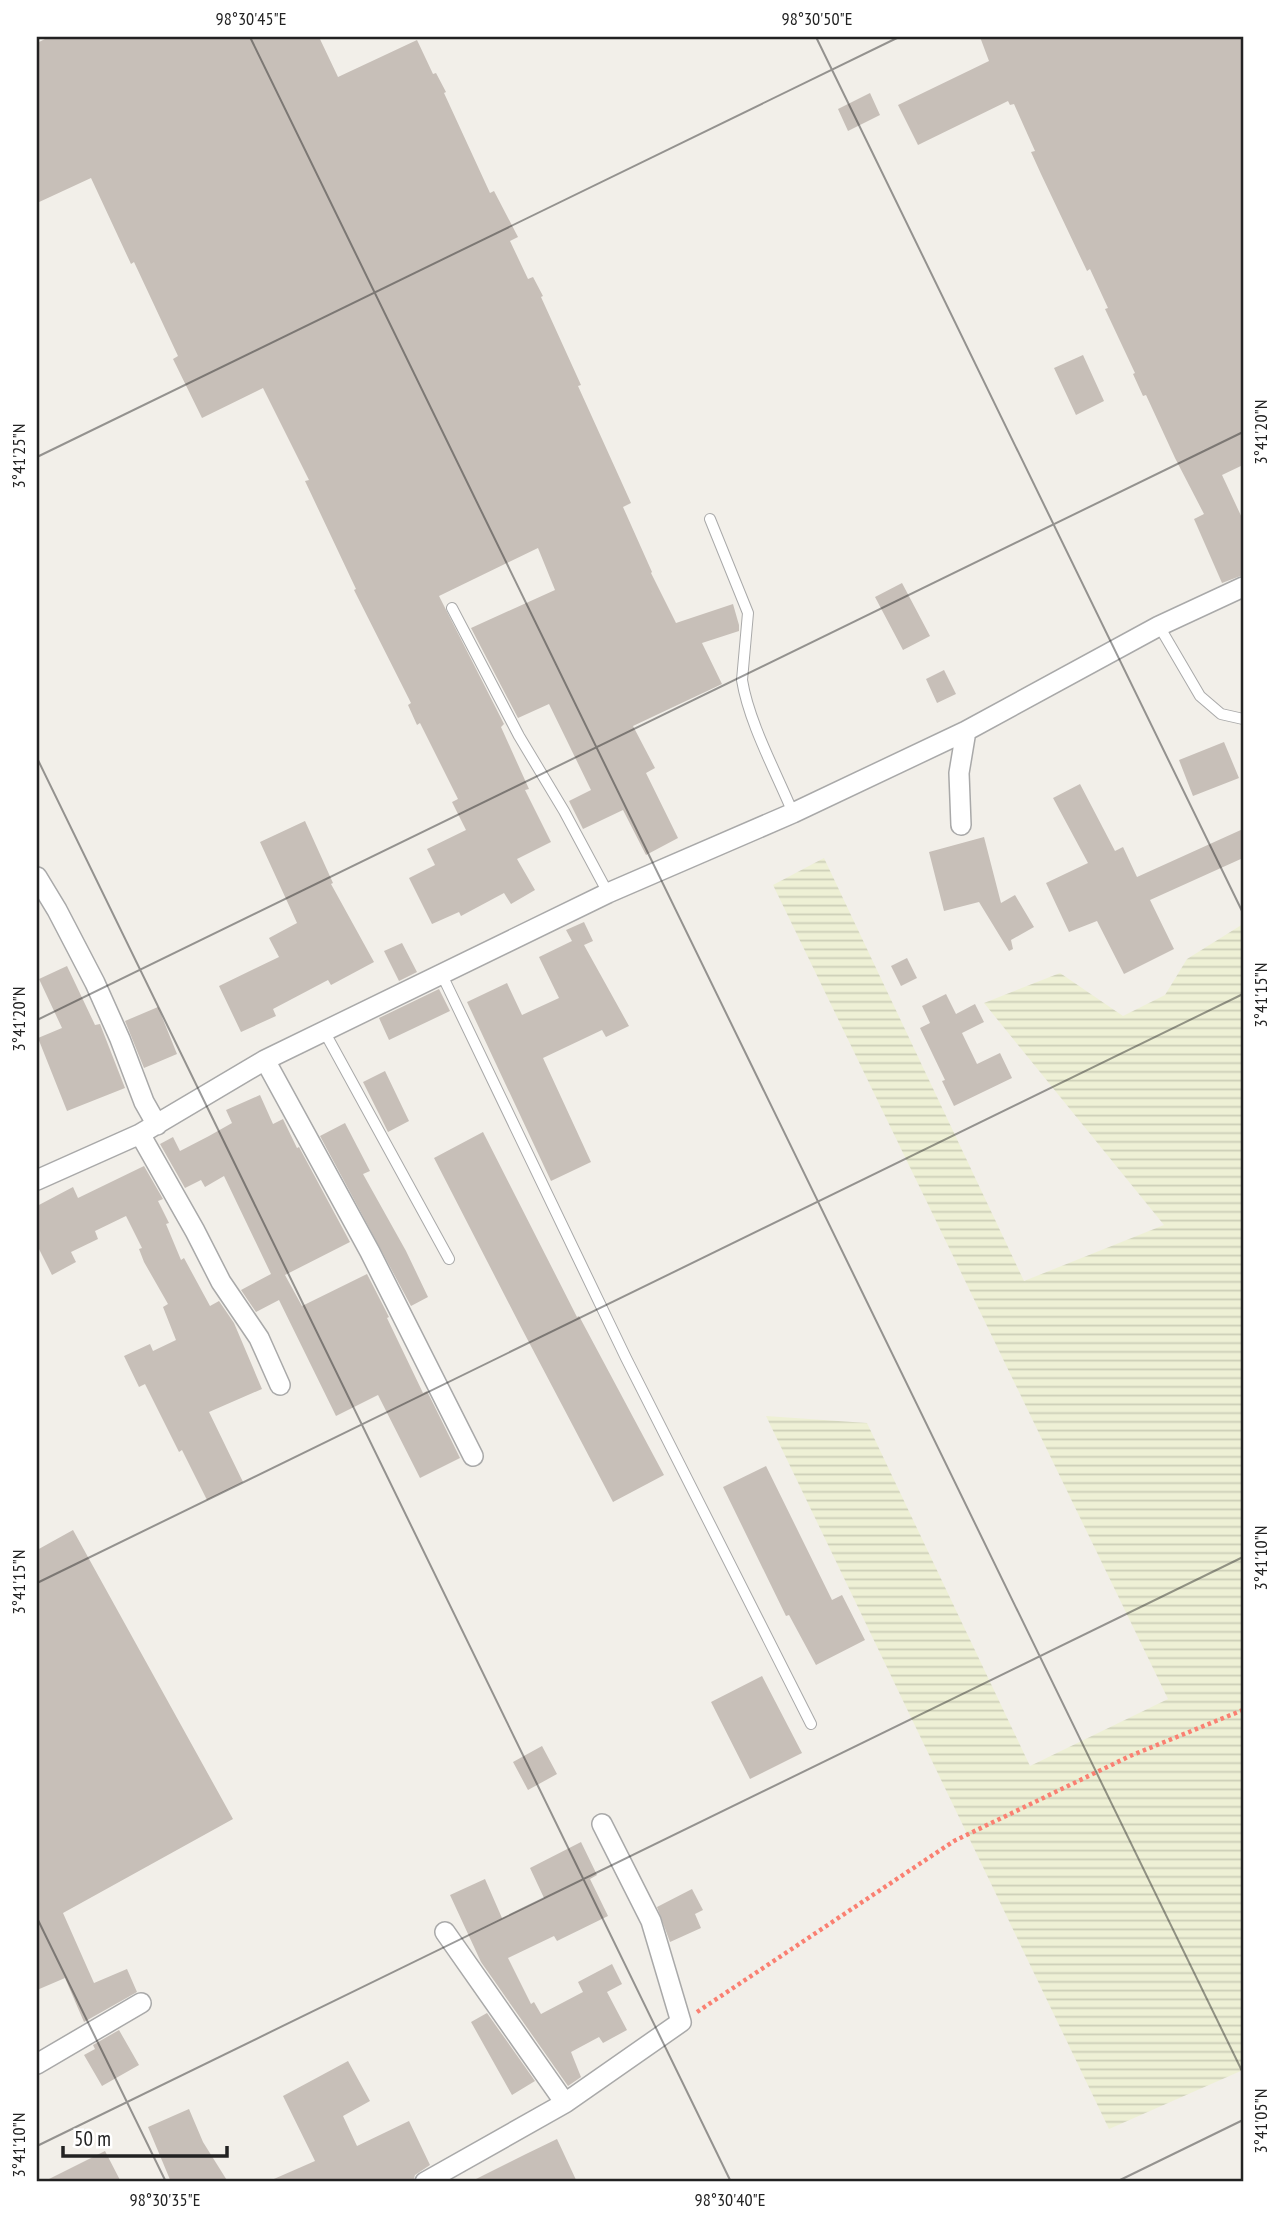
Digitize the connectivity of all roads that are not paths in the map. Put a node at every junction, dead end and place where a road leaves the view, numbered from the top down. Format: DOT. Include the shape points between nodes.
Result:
graph roads {
  1 [pos="710,519"];
  2 [pos="1243,587"];
  3 [pos="452,608"];
  4 [pos="1159,626"];
  5 [pos="1243,719"];
  6 [pos="966,731"];
  7 [pos="793,813"];
  8 [pos="961,825"];
  9 [pos="37,877"];
  10 [pos="608,893"];
  11 [pos="442,975"];
  12 [pos="324,1031"];
  13 [pos="265,1060"];
  14 [pos="149,1129"];
  15 [pos="37,1180"];
  16 [pos="449,1259"];
  17 [pos="280,1385"];
  18 [pos="473,1455"];
  19 [pos="811,1724"];
  20 [pos="602,1824"];
  21 [pos="445,1932"];
  22 [pos="141,2003"];
  23 [pos="37,2064"];
  24 [pos="565,2103"];
  25 [pos="425,2182"];
  1 -- 7 [label="lane" via="748,613 744,690"];
  2 -- 4 [label="street"];
  3 -- 10 [label="lane"];
  4 -- 5 [label="lane" via="1200,695 1221,714"];
  4 -- 6 [label="street"];
  6 -- 7 [label="street"];
  6 -- 8 [label="street" via="959,774"];
  7 -- 10 [label="street"];
  9 -- 14 [label="street" via="120,1039 144,1102"];
  10 -- 11 [label="street"];
  11 -- 12 [label="street"];
  11 -- 19 [label="lane" via="626,1358"];
  12 -- 13 [label="street"];
  12 -- 16 [label="lane"];
  13 -- 14 [label="street"];
  13 -- 18 [label="street"];
  14 -- 15 [label="street"];
  14 -- 17 [label="street" via="221,1282 259,1338"];
  20 -- 24 [label="street" via="651,1921 681,2022"];
  21 -- 24 [label="street"];
  22 -- 23 [label="street"];
  24 -- 25 [label="street"];
}
